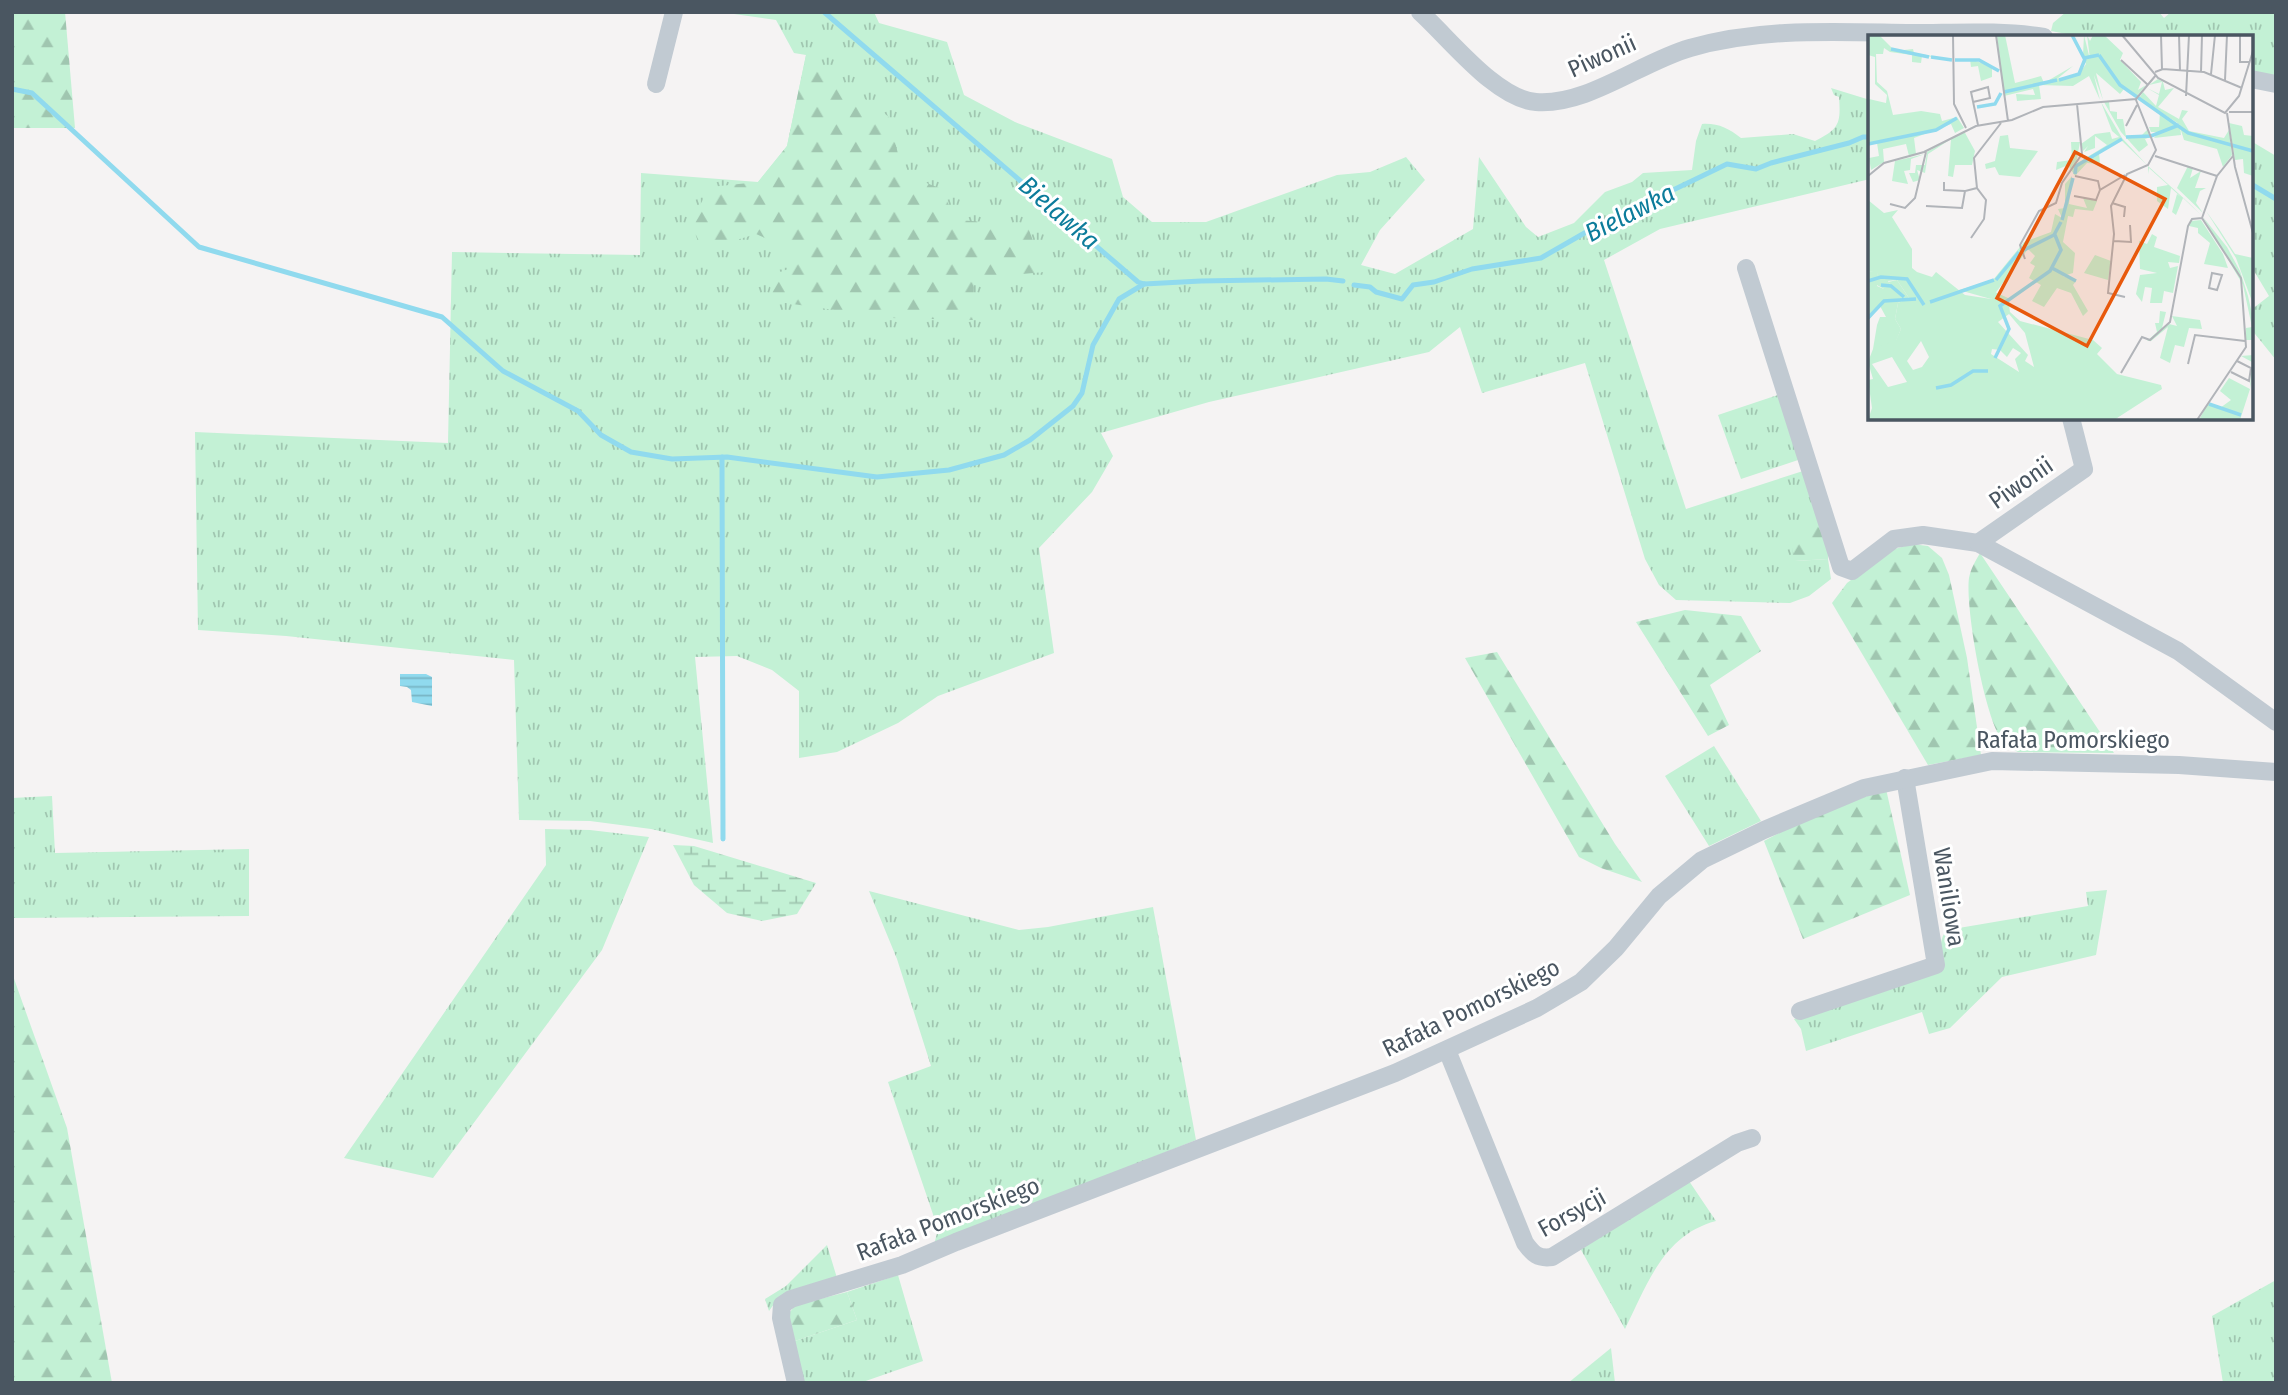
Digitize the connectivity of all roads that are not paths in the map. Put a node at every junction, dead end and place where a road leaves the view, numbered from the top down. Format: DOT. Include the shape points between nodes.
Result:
graph roads {
  1 [pos="674,12"];
  2 [pos="1420,12"];
  3 [pos="2024,35"];
  4 [pos="2253,79"];
  5 [pos="656,84"];
  6 [pos="2276,84"];
  7 [pos="1746,268"];
  8 [pos="2072,420"];
  9 [pos="1978,543"];
  10 [pos="2276,722"];
  11 [pos="2276,772"];
  12 [pos="1905,778"];
  13 [pos="1800,1011"];
  14 [pos="1447,1050"];
  15 [pos="1752,1138"];
  16 [pos="796,1383"];
  1 -- 5 [label="street"];
  2 -- 3 [label="street, Piwonii" via="1498,87 1536,102 1591,91 1654,60 1732,37 1822,32"];
  4 -- 6 [label="street"];
  7 -- 9 [label="street" via="1841,567 1852,571 1894,539 1923,535"];
  8 -- 9 [label="street, Piwonii" via="2084,469"];
  9 -- 10 [label="street" via="2178,651"];
  11 -- 12 [label="street, Rafała Pomorskiego" via="1992,761"];
  12 -- 13 [label="street, Waniliowa" via="1936,965"];
  12 -- 14 [label="street, Rafała Pomorskiego" via="1815,807 1702,860 1659,896 1581,982"];
  14 -- 15 [label="street, Forsycji" via="1525,1243 1543,1258 1552,1257"];
  14 -- 16 [label="street, Rafała Pomorskiego" via="902,1265 791,1299 782,1305 781,1318"];
}
